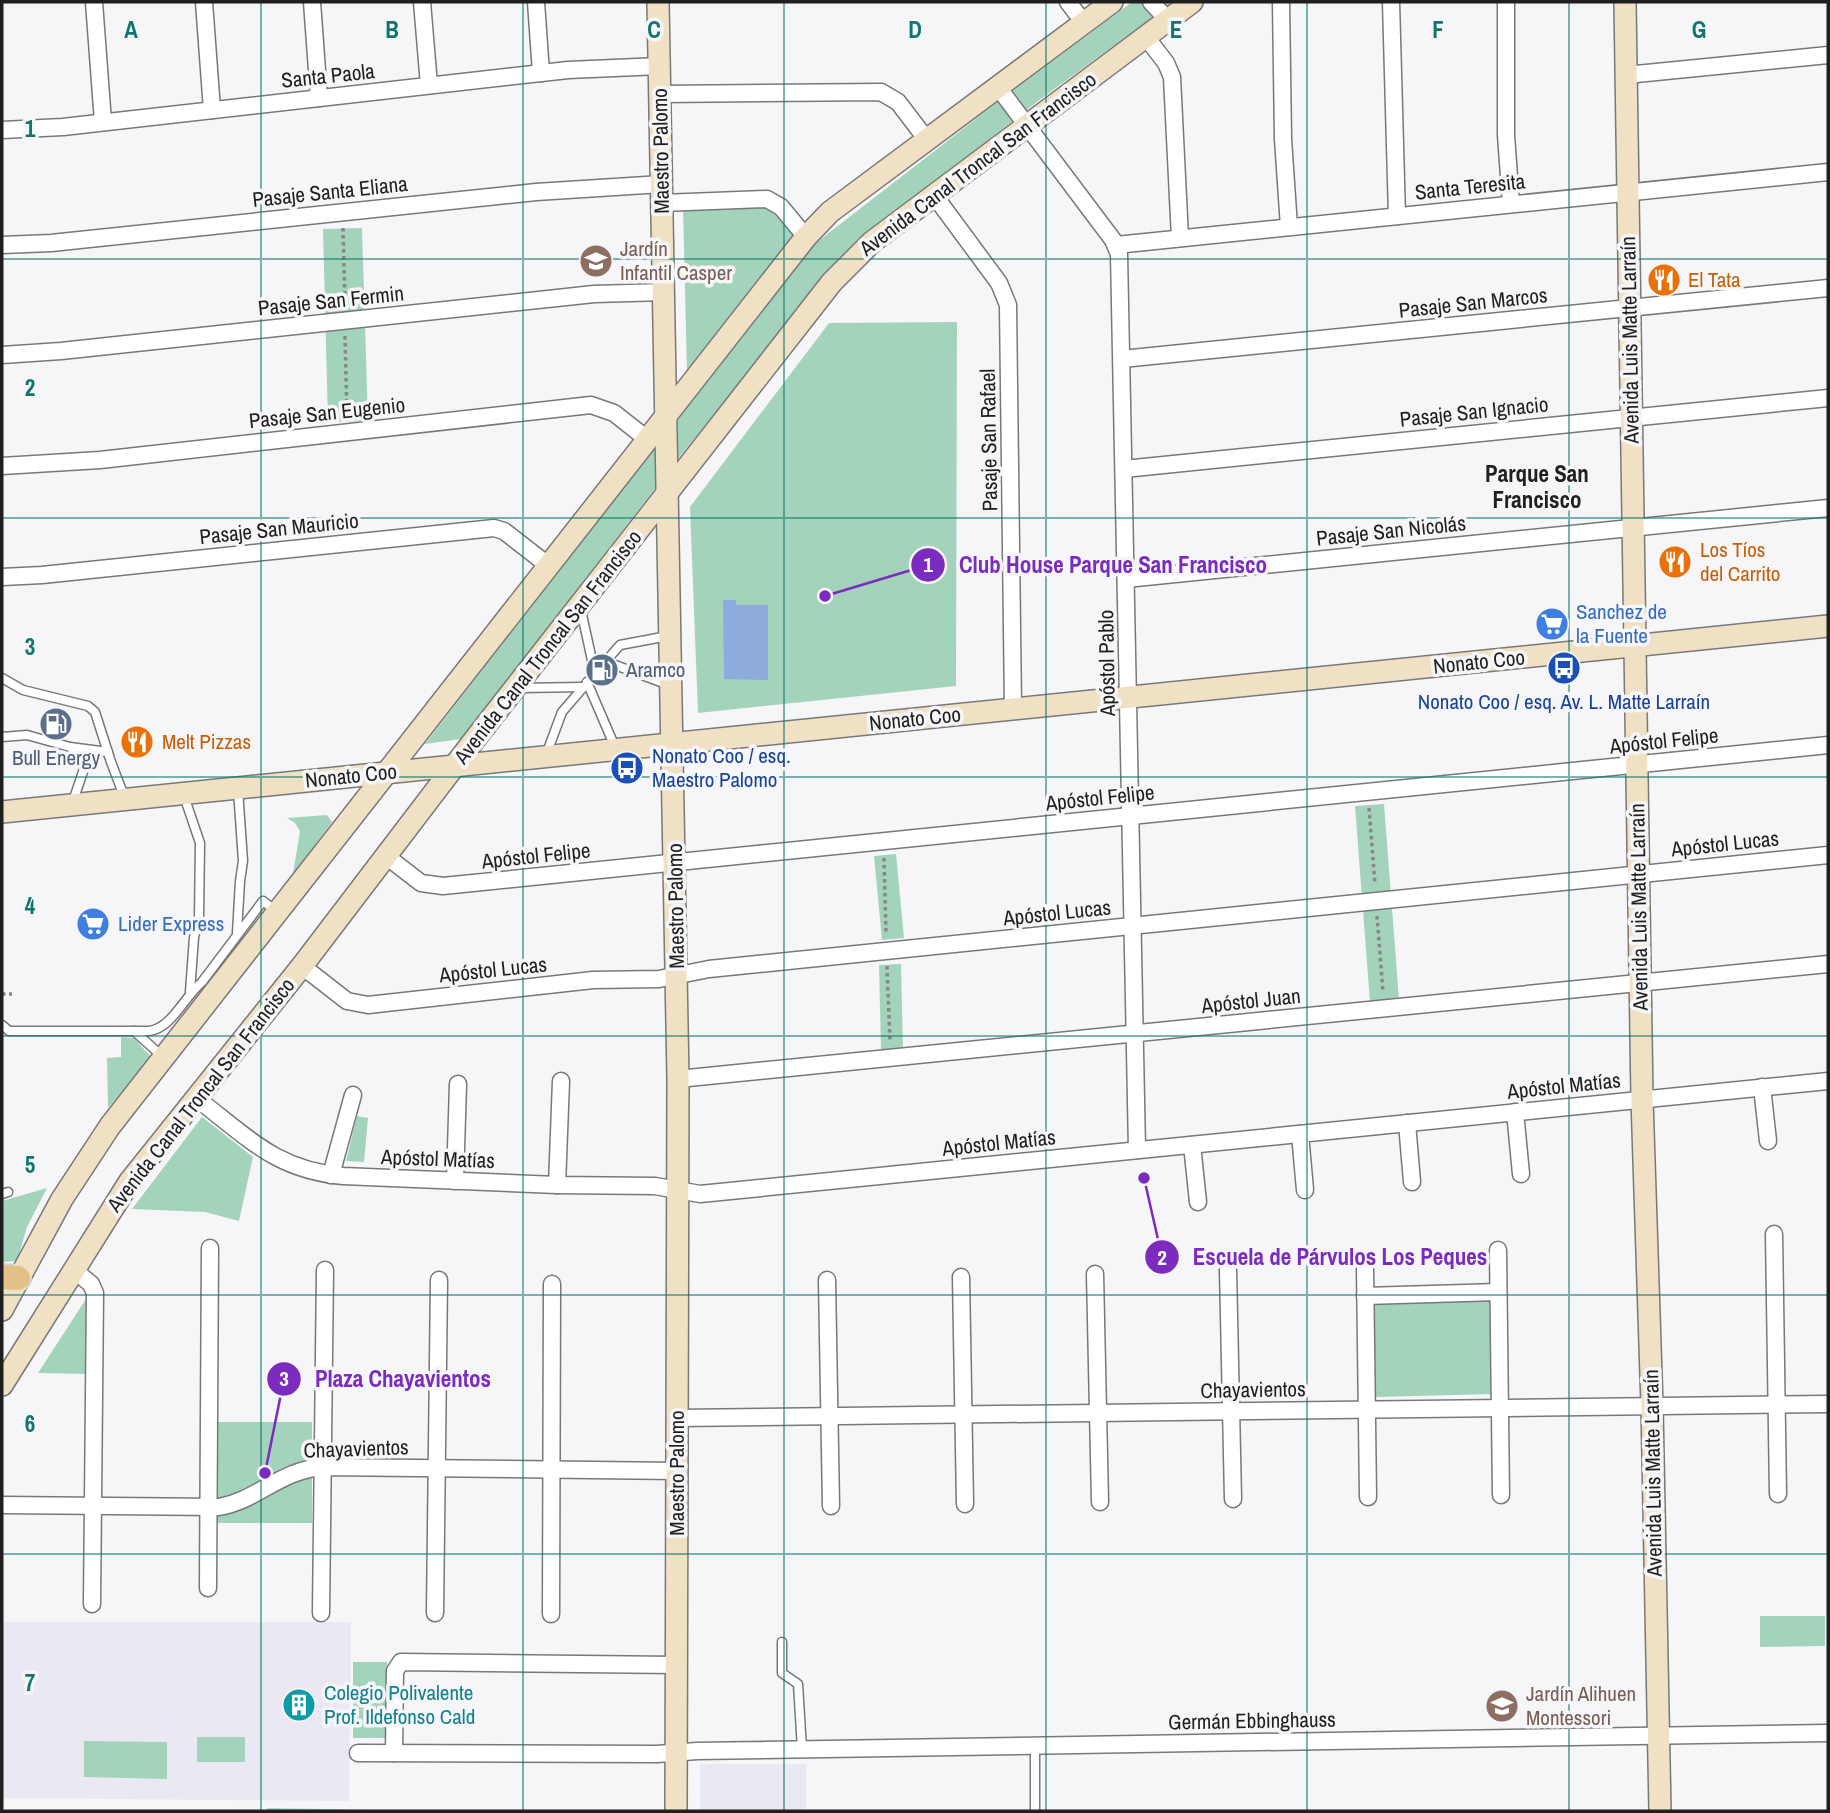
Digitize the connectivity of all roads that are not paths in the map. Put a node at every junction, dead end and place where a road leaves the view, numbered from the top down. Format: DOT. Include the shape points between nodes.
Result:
graph roads {
  1 [pos="94,2"];
  2 [pos="204,2"];
  3 [pos="312,2"];
  4 [pos="422,2"];
  5 [pos="536,2"];
  6 [pos="658,2"];
  7 [pos="1068,2"];
  8 [pos="1112,2"];
  9 [pos="1152,2"];
  10 [pos="1192,2"];
  11 [pos="1281,2"];
  12 [pos="1391,2"];
  13 [pos="1506,2"];
  14 [pos="1625,2"];
  15 [pos="1168,20"];
  16 [pos="1084,23"];
  17 [pos="1146,37"];
  18 [pos="1828,55"];
  19 [pos="660,66"];
  20 [pos="541,73"];
  21 [pos="1626,75"];
  22 [pos="429,86"];
  23 [pos="999,87"];
  24 [pos="660,94"];
  25 [pos="319,98"];
  26 [pos="212,110"];
  27 [pos="103,122"];
  28 [pos="1027,126"];
  29 [pos="2,130"];
  30 [pos="927,140"];
  31 [pos="1828,172"];
  32 [pos="1628,192"];
  33 [pos="662,194"];
  34 [pos="934,195"];
  35 [pos="1511,204"];
  36 [pos="1397,216"];
  37 [pos="1289,227"];
  38 [pos="806,237"];
  39 [pos="1180,238"];
  40 [pos="2,245"];
  41 [pos="1116,245"];
  42 [pos="1828,288"];
  43 [pos="664,292"];
  44 [pos="1630,308"];
  45 [pos="2,355"];
  46 [pos="1122,359"];
  47 [pos="1828,398"];
  48 [pos="667,414"];
  49 [pos="1632,418"];
  50 [pos="647,439"];
  51 [pos="2,466"];
  52 [pos="1124,469"];
  53 [pos="668,492"];
  54 [pos="1828,508"];
  55 [pos="1633,528"];
  56 [pos="549,566"];
  57 [pos="2,577"];
  58 [pos="1126,579"];
  59 [pos="580,605"];
  60 [pos="1828,626"];
  61 [pos="671,635"];
  62 [pos="1636,646"];
  63 [pos="595,674"];
  64 [pos="2,678"];
  65 [pos="585,685"];
  66 [pos="672,686"];
  67 [pos="514,689"];
  68 [pos="1128,697"];
  69 [pos="1013,709"];
  70 [pos="2,737"];
  71 [pos="673,744"];
  72 [pos="1828,745"];
  73 [pos="88,750"];
  74 [pos="617,750"];
  75 [pos="107,752"];
  76 [pos="545,756"];
  77 [pos="1637,765"];
  78 [pos="454,766"];
  79 [pos="389,772"];
  80 [pos="238,788"];
  81 [pos="183,793"];
  82 [pos="125,799"];
  83 [pos="72,804"];
  84 [pos="2,812"];
  85 [pos="1130,816"];
  86 [pos="1828,855"];
  87 [pos="386,856"];
  88 [pos="675,863"];
  89 [pos="1639,874"];
  90 [pos="271,907"];
  91 [pos="1133,926"];
  92 [pos="237,933"];
  93 [pos="1828,964"];
  94 [pos="302,966"];
  95 [pos="677,975"];
  96 [pos="1641,983"];
  97 [pos="190,992"];
  98 [pos="163,1027"];
  99 [pos="5,1028"];
  100 [pos="134,1031"];
  101 [pos="1135,1034"];
  102 [pos="149,1042"];
  103 [pos="164,1058"];
  104 [pos="678,1079"];
  105 [pos="561,1081"];
  106 [pos="1828,1081"];
  107 [pos="458,1084"];
  108 [pos="1762,1087"];
  109 [pos="353,1095"];
  110 [pos="196,1098"];
  111 [pos="1642,1099"];
  112 [pos="1515,1112"];
  113 [pos="1406,1123"];
  114 [pos="1300,1134"];
  115 [pos="1768,1141"];
  116 [pos="1192,1145"];
  117 [pos="1138,1150"];
  118 [pos="1521,1174"];
  119 [pos="331,1175"];
  120 [pos="455,1181"];
  121 [pos="1412,1182"];
  122 [pos="557,1185"];
  123 [pos="678,1189"];
  124 [pos="1305,1190"];
  125 [pos="1198,1202"];
  126 [pos="1774,1234"];
  127 [pos="209,1248"];
  128 [pos="1498,1250"];
  129 [pos="1365,1267"];
  130 [pos="74,1270"];
  131 [pos="325,1270"];
  132 [pos="1228,1270"];
  133 [pos="1095,1273"];
  134 [pos="961,1277"];
  135 [pos="10,1278"];
  136 [pos="439,1280"];
  137 [pos="827,1280"];
  138 [pos="552,1284"];
  139 [pos="1498,1292"];
  140 [pos="1366,1296"];
  141 [pos="2,1310"];
  142 [pos="2,1385"];
  143 [pos="1776,1404"];
  144 [pos="1828,1404"];
  145 [pos="1652,1406"];
  146 [pos="1500,1408"];
  147 [pos="1367,1409"];
  148 [pos="1232,1411"];
  149 [pos="1098,1412"];
  150 [pos="964,1414"];
  151 [pos="829,1416"];
  152 [pos="678,1418"];
  153 [pos="323,1467"];
  154 [pos="437,1469"];
  155 [pos="551,1469"];
  156 [pos="677,1471"];
  157 [pos="1501,1494"];
  158 [pos="1778,1494"];
  159 [pos="1368,1497"];
  160 [pos="1233,1499"];
  161 [pos="1100,1502"];
  162 [pos="965,1504"];
  163 [pos="2,1505"];
  164 [pos="93,1506"];
  165 [pos="831,1506"];
  166 [pos="209,1507"];
  167 [pos="208,1588"];
  168 [pos="92,1604"];
  169 [pos="321,1613"];
  170 [pos="435,1613"];
  171 [pos="551,1614"];
  172 [pos="782,1643"];
  173 [pos="677,1665"];
  174 [pos="1828,1733"];
  175 [pos="1659,1736"];
  176 [pos="1035,1746"];
  177 [pos="802,1749"];
  178 [pos="677,1752"];
  179 [pos="358,1753"];
  180 [pos="394,1753"];
  181 [pos="676,1811"];
  182 [pos="1035,1811"];
  183 [pos="1660,1811"];
  1 -- 27 [label="street"];
  2 -- 26 [label="street"];
  3 -- 25 [label="street"];
  4 -- 22 [label="street"];
  5 -- 20 [label="street"];
  6 -- 19 [label="street, Maestro Palomo"];
  7 -- 16 [label="street"];
  8 -- 16 [label="street"];
  9 -- 15 [label="street"];
  10 -- 15 [label="street, Avenida Canal Troncal San Francisco"];
  11 -- 37 [label="street"];
  12 -- 36 [label="street"];
  13 -- 35 [label="street"];
  14 -- 21 [label="street, Avenida Luis Matte Larraín"];
  15 -- 17 [label="street, Avenida Canal Troncal San Francisco"];
  16 -- 23 [label="street"];
  17 -- 28 [label="street, Avenida Canal Troncal San Francisco"];
  17 -- 39 [label="street" via="1172,78"];
  18 -- 21 [label="street"];
  19 -- 20 [label="street, Santa Paola"];
  19 -- 24 [label="street, Maestro Palomo"];
  20 -- 22 [label="street, Santa Paola"];
  21 -- 32 [label="street, Avenida Luis Matte Larraín"];
  22 -- 25 [label="street, Santa Paola"];
  23 -- 28 [label="street, Apóstol Pablo"];
  23 -- 30 [label="street"];
  24 -- 30 [label="street" via="881,92 898,102"];
  24 -- 33 [label="street, Maestro Palomo"];
  25 -- 26 [label="street, Santa Paola"];
  26 -- 27 [label="street, Santa Paola"];
  27 -- 29 [label="street, Santa Paola"];
  28 -- 34 [label="street, Avenida Canal Troncal San Francisco"];
  28 -- 41 [label="street, Apóstol Pablo"];
  30 -- 38 [label="street" via="830,212"];
  31 -- 32 [label="street, Santa Teresita"];
  32 -- 35 [label="street, Santa Teresita"];
  32 -- 44 [label="street, Avenida Luis Matte Larraín"];
  33 -- 38 [label="street, Pasaje Santa Eliana" via="767,199 781,206"];
  33 -- 40 [label="street, Pasaje Santa Eliana" via="536,192"];
  33 -- 43 [label="street, Maestro Palomo"];
  34 -- 53 [label="street, Avenida Canal Troncal San Francisco" via="852,260"];
  34 -- 69 [label="street, Pasaje San Rafael" via="999,283 1008,305"];
  35 -- 36 [label="street, Santa Teresita"];
  36 -- 37 [label="street, Santa Teresita"];
  37 -- 39 [label="street, Santa Teresita"];
  38 -- 48 [label="street"];
  39 -- 41 [label="street, Santa Teresita"];
  41 -- 46 [label="street, Apóstol Pablo"];
  42 -- 44 [label="street, Pasaje San Marcos"];
  43 -- 45 [label="street, Pasaje San Fermin" via="594,294"];
  43 -- 48 [label="street, Maestro Palomo"];
  44 -- 46 [label="street, Pasaje San Marcos"];
  44 -- 49 [label="street, Avenida Luis Matte Larraín"];
  46 -- 52 [label="street, Apóstol Pablo"];
  47 -- 49 [label="street, Pasaje San Ignacio"];
  48 -- 50 [label="street"];
  48 -- 53 [label="street, Maestro Palomo"];
  49 -- 52 [label="street, Pasaje San Ignacio"];
  49 -- 55 [label="street, Avenida Luis Matte Larraín"];
  50 -- 51 [label="street, Pasaje San Eugenio" via="614,413 591,405 100,460"];
  50 -- 56 [label="street"];
  52 -- 58 [label="street, Apóstol Pablo"];
  53 -- 59 [label="street, Avenida Canal Troncal San Francisco"];
  53 -- 61 [label="street, Maestro Palomo"];
  54 -- 55 [label="street, Pasaje San Nicolás"];
  55 -- 58 [label="street, Pasaje San Nicolás"];
  55 -- 62 [label="street, Avenida Luis Matte Larraín"];
  56 -- 57 [label="street, Pasaje San Mauricio" via="494,528"];
  56 -- 79 [label="street"];
  58 -- 68 [label="street, Apóstol Pablo"];
  59 -- 63 [label="lane"];
  59 -- 67 [label="street, Avenida Canal Troncal San Francisco"];
  60 -- 62 [label="street, Nonato Coo"];
  61 -- 63 [label="lane" via="620,645"];
  61 -- 66 [label="street, Maestro Palomo"];
  62 -- 68 [label="street, Nonato Coo"];
  62 -- 77 [label="street, Avenida Luis Matte Larraín"];
  63 -- 65 [label="lane"];
  63 -- 66 [label="lane" via="615,666"];
  64 -- 75 [label="lane" via="23,690 88,706 95,712"];
  65 -- 67 [label="lane"];
  65 -- 74 [label="lane"];
  65 -- 76 [label="lane" via="562,712"];
  66 -- 71 [label="street, Maestro Palomo"];
  67 -- 78 [label="street, Avenida Canal Troncal San Francisco"];
  68 -- 69 [label="street, Nonato Coo"];
  68 -- 85 [label="street, Apóstol Pablo"];
  69 -- 71 [label="street, Nonato Coo"];
  70 -- 73 [label="lane" via="27,735"];
  71 -- 74 [label="street, Nonato Coo"];
  71 -- 88 [label="street, Maestro Palomo"];
  72 -- 77 [label="street, Apóstol Felipe"];
  73 -- 75 [label="lane"];
  73 -- 83 [label="lane"];
  74 -- 76 [label="street, Nonato Coo"];
  75 -- 82 [label="lane"];
  76 -- 78 [label="street, Nonato Coo"];
  77 -- 85 [label="street, Apóstol Felipe"];
  77 -- 89 [label="street, Avenida Luis Matte Larraín"];
  78 -- 79 [label="street, Nonato Coo"];
  78 -- 87 [label="street, Avenida Canal Troncal San Francisco"];
  79 -- 80 [label="street, Nonato Coo"];
  79 -- 90 [label="street"];
  80 -- 81 [label="street, Nonato Coo"];
  80 -- 92 [label="lane" via="243,861"];
  81 -- 82 [label="street, Nonato Coo"];
  81 -- 97 [label="lane" via="200,843 199,918"];
  82 -- 83 [label="street, Nonato Coo"];
  83 -- 84 [label="street, Nonato Coo"];
  85 -- 88 [label="street, Apóstol Felipe"];
  85 -- 91 [label="street, Apóstol Pablo"];
  86 -- 89 [label="street, Apóstol Lucas"];
  87 -- 88 [label="street, Apóstol Felipe" via="421,883 436,887"];
  87 -- 94 [label="street, Avenida Canal Troncal San Francisco"];
  88 -- 95 [label="street, Maestro Palomo"];
  89 -- 91 [label="street, Apóstol Lucas"];
  89 -- 96 [label="street, Avenida Luis Matte Larraín"];
  90 -- 92 [label="lane"];
  90 -- 103 [label="street"];
  91 -- 95 [label="street, Apóstol Lucas"];
  91 -- 101 [label="street, Apóstol Pablo"];
  92 -- 97 [label="lane"];
  93 -- 96 [label="street, Apóstol Juan"];
  94 -- 95 [label="street, Apóstol Lucas" via="340,997 361,1005"];
  94 -- 110 [label="street, Avenida Canal Troncal San Francisco"];
  95 -- 104 [label="street, Maestro Palomo"];
  96 -- 101 [label="street, Apóstol Juan"];
  96 -- 111 [label="street, Avenida Luis Matte Larraín"];
  97 -- 98 [label="lane"];
  98 -- 100 [label="lane"];
  98 -- 102 [label="lane"];
  99 -- 100 [label="lane"];
  100 -- 102 [label="lane"];
  101 -- 104 [label="street, Apóstol Juan"];
  101 -- 117 [label="street, Apóstol Pablo"];
  102 -- 103 [label="lane"];
  103 -- 135 [label="street" via="85,1162"];
  104 -- 123 [label="street, Maestro Palomo"];
  105 -- 122 [label="street"];
  106 -- 108 [label="street, Apóstol Matías"];
  107 -- 120 [label="street"];
  108 -- 111 [label="street, Apóstol Matías"];
  108 -- 115 [label="street"];
  109 -- 119 [label="street"];
  110 -- 119 [label="street, Apóstol Matías" via="275,1158"];
  110 -- 130 [label="street, Avenida Canal Troncal San Francisco" via="130,1181"];
  111 -- 112 [label="street, Apóstol Matías"];
  111 -- 145 [label="street, Avenida Luis Matte Larraín"];
  112 -- 113 [label="street, Apóstol Matías"];
  112 -- 118 [label="street"];
  113 -- 114 [label="street, Apóstol Matías"];
  113 -- 121 [label="street"];
  114 -- 116 [label="street, Apóstol Matías"];
  114 -- 124 [label="street"];
  116 -- 117 [label="street, Apóstol Matías"];
  116 -- 125 [label="street"];
  117 -- 123 [label="street, Apóstol Matías" via="710,1194"];
  119 -- 120 [label="street, Apóstol Matías"];
  120 -- 122 [label="street, Apóstol Matías"];
  122 -- 123 [label="street, Apóstol Matías"];
  123 -- 152 [label="street, Maestro Palomo"];
  126 -- 143 [label="street"];
  127 -- 166 [label="street"];
  128 -- 139 [label="street"];
  129 -- 140 [label="street"];
  130 -- 142 [label="street, Avenida Canal Troncal San Francisco"];
  130 -- 164 [label="street" via="95,1293"];
  131 -- 153 [label="street"];
  132 -- 148 [label="street"];
  133 -- 149 [label="street"];
  134 -- 150 [label="street"];
  135 -- 141 [label="street"];
  136 -- 154 [label="street"];
  137 -- 151 [label="street"];
  138 -- 155 [label="street"];
  139 -- 140 [label="street"];
  139 -- 146 [label="street"];
  140 -- 147 [label="street"];
  143 -- 144 [label="street, Chayavientos"];
  143 -- 145 [label="street, Chayavientos"];
  143 -- 158 [label="street"];
  145 -- 146 [label="street, Chayavientos"];
  145 -- 175 [label="street, Avenida Luis Matte Larraín"];
  146 -- 147 [label="street, Chayavientos"];
  146 -- 157 [label="street"];
  147 -- 148 [label="street, Chayavientos"];
  147 -- 159 [label="street"];
  148 -- 149 [label="street, Chayavientos"];
  148 -- 160 [label="street"];
  149 -- 150 [label="street, Chayavientos"];
  149 -- 161 [label="street"];
  150 -- 151 [label="street, Chayavientos"];
  150 -- 162 [label="street"];
  151 -- 152 [label="street, Chayavientos"];
  151 -- 165 [label="street"];
  152 -- 156 [label="street, Maestro Palomo"];
  153 -- 154 [label="street, Chayavientos"];
  153 -- 166 [label="street, Chayavientos" via="289,1474 237,1503"];
  153 -- 169 [label="street"];
  154 -- 155 [label="street, Chayavientos"];
  154 -- 170 [label="street"];
  155 -- 156 [label="street, Chayavientos"];
  155 -- 171 [label="street"];
  156 -- 173 [label="street, Maestro Palomo"];
  163 -- 164 [label="street, Chayavientos"];
  164 -- 166 [label="street, Chayavientos"];
  164 -- 168 [label="street"];
  166 -- 167 [label="street"];
  172 -- 177 [label="lane" via="782,1673 798,1684"];
  173 -- 178 [label="street, Maestro Palomo"];
  173 -- 180 [label="street" via="401,1662 395,1671"];
  174 -- 175 [label="street, Germán Ebbinghauss"];
  175 -- 176 [label="street, Germán Ebbinghauss"];
  175 -- 183 [label="street, Avenida Luis Matte Larraín"];
  176 -- 177 [label="street, Germán Ebbinghauss"];
  176 -- 182 [label="lane"];
  177 -- 178 [label="street, Germán Ebbinghauss"];
  178 -- 180 [label="street, Germán Ebbinghauss"];
  178 -- 181 [label="street, Maestro Palomo"];
  179 -- 180 [label="street, Germán Ebbinghauss"];
}
